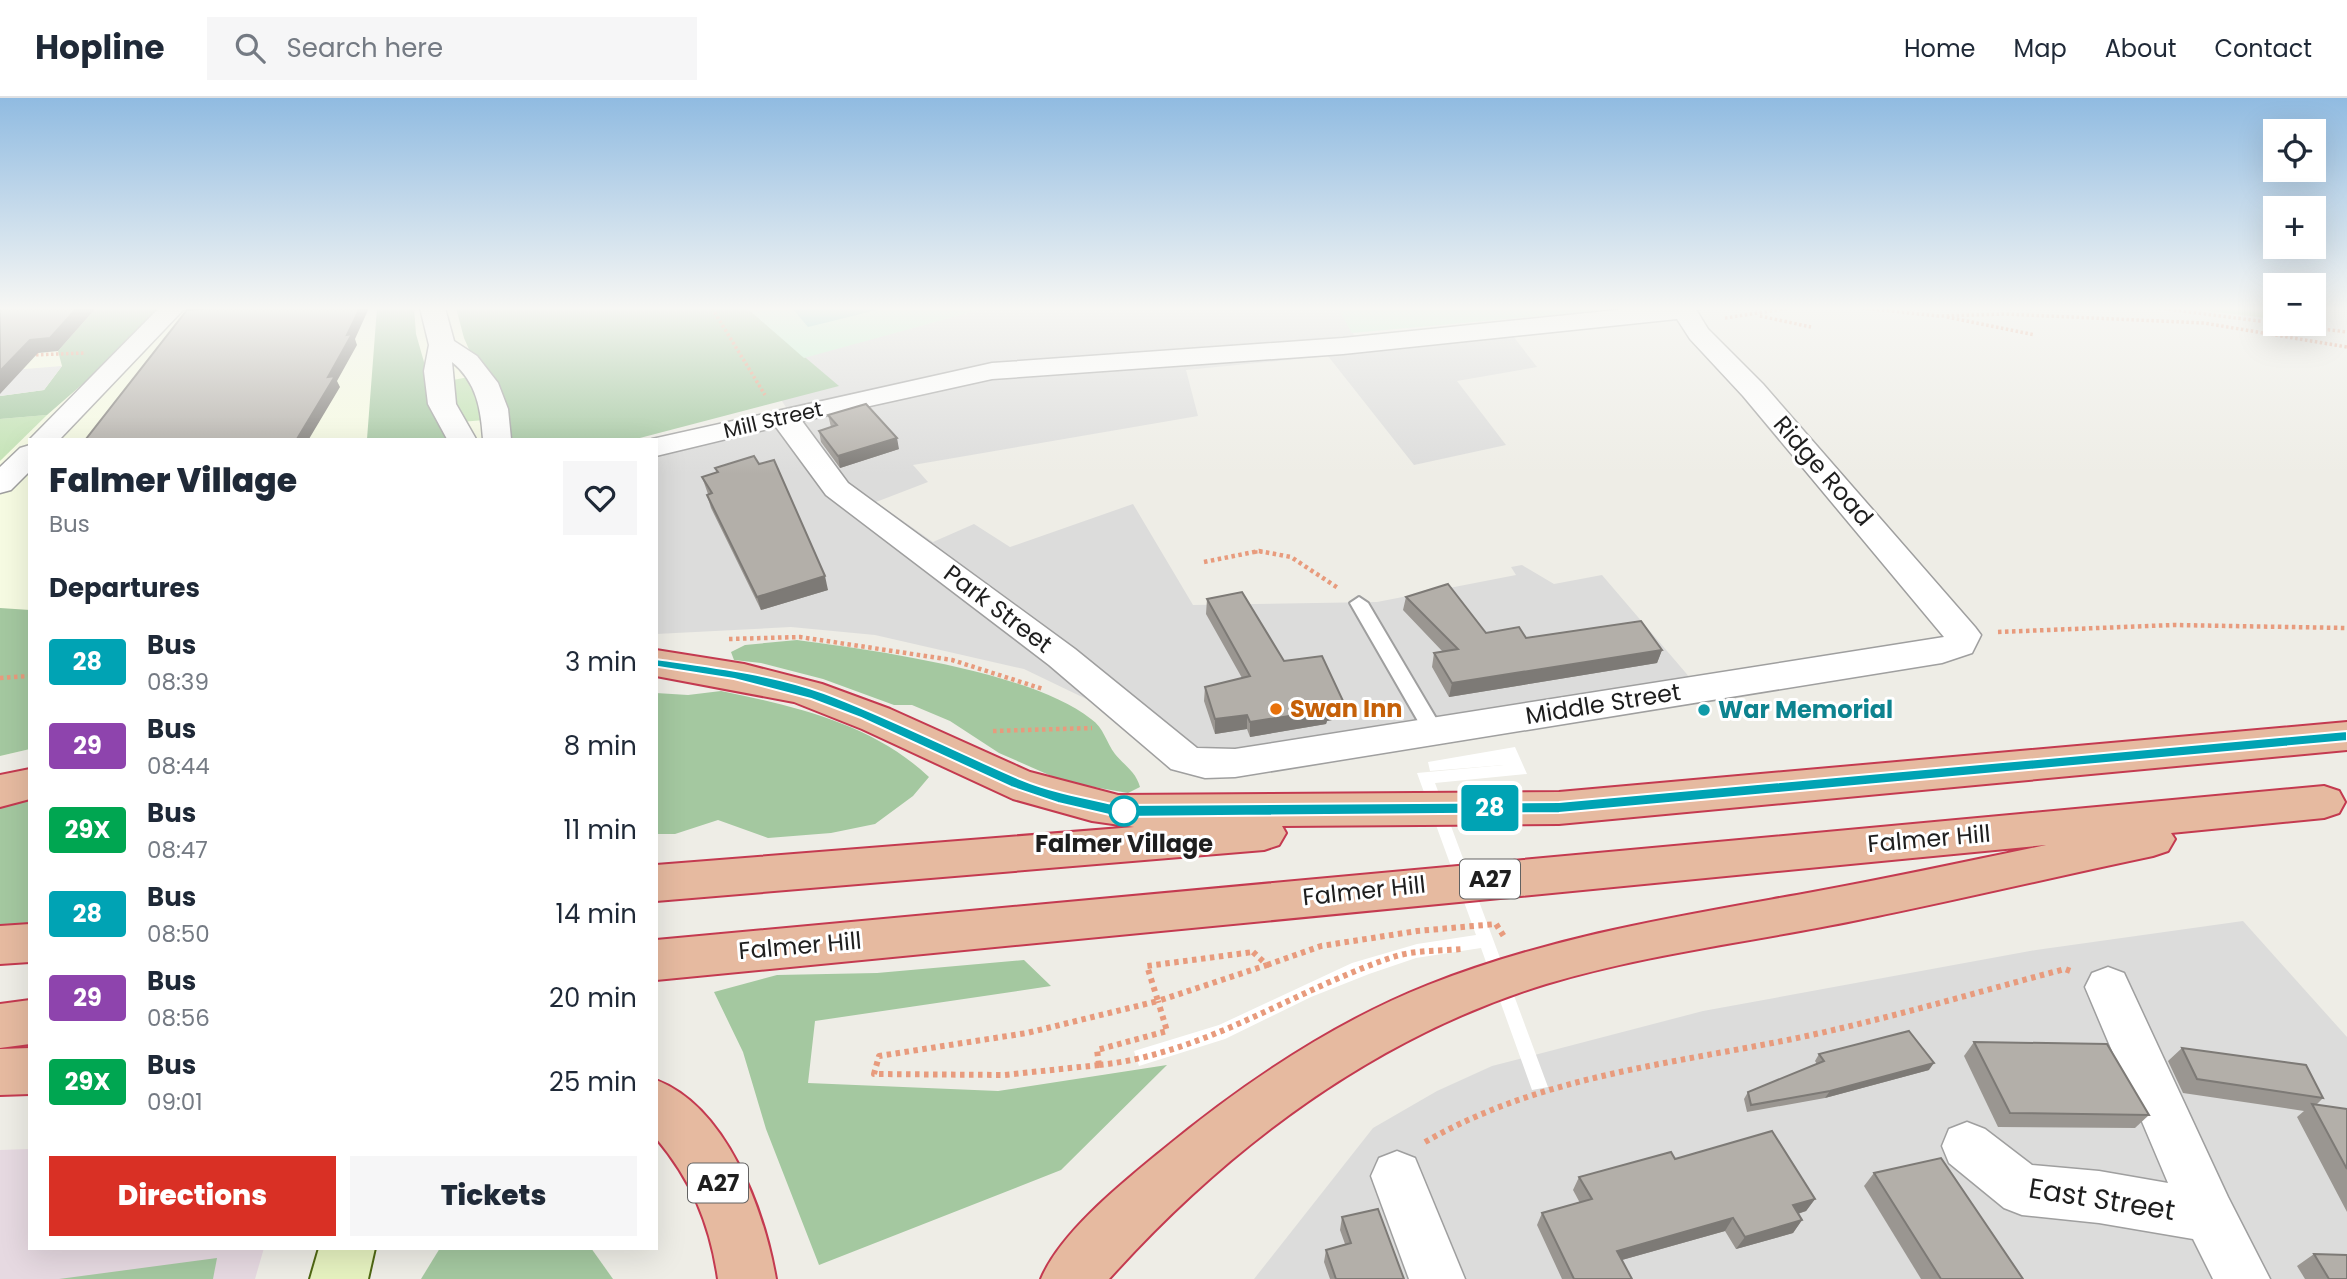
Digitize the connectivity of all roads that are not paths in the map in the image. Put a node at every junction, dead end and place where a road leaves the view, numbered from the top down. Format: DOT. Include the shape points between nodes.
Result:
graph roads {
  1 [pos="119,363"];
  2 [pos="439,363"];
  3 [pos="471,363"];
  4 [pos="1102,363"];
  5 [pos="1729,363"];
  6 [pos="783,418"];
  7 [pos="45,438"];
  8 [pos="460,438"];
  9 [pos="497,438"];
  10 [pos="658,447"];
  11 [pos="28,456"];
  12 [pos="0,484"];
  13 [pos="1359,603"];
  14 [pos="1963,635"];
  15 [pos="658,663"];
  16 [pos="1433,730"];
  17 [pos="2347,736"];
  18 [pos="1235,763"];
  19 [pos="28,784"];
  20 [pos="0,791"];
  21 [pos="2335,801"];
  22 [pos="1559,808"];
  23 [pos="658,883"];
  24 [pos="28,943"];
  25 [pos="0,945"];
  26 [pos="658,960"];
  27 [pos="2108,987"];
  28 [pos="28,1022"];
  29 [pos="0,1026"];
  30 [pos="28,1071"];
  31 [pos="0,1072"];
  32 [pos="658,1106"];
  33 [pos="1967,1146"];
  34 [pos="1397,1176"];
  35 [pos="2209,1216"];
  36 [pos="346,1250"];
  37 [pos="340,1279"];
  38 [pos="747,1279"];
  39 [pos="1070,1279"];
  40 [pos="1437,1279"];
  41 [pos="2242,1279"];
  1 -- 7 [label="street"];
  2 -- 8 [label="street" via="442,404"];
  3 -- 9 [label="street" via="482,374 492,398"];
  4 -- 6 [label="street, Mill Street" via="1003,370 939,381"];
  5 -- 14 [label="street, Ridge Road"];
  6 -- 10 [label="street, Mill Street"];
  6 -- 18 [label="street, Park Street" via="837,489 1062,657 1171,749 1194,763"];
  11 -- 12 [label="street"];
  13 -- 16 [label="lane"];
  14 -- 16 [label="street, Middle Street" via="1959,645 1942,651"];
  15 -- 22 [label="highway" via="734,674 802,691 866,714 1016,783 1118,811"];
  16 -- 18 [label="street, Middle Street"];
  17 -- 22 [label="highway"];
  19 -- 20 [label="highway"];
  21 -- 26 [label="highway, Falmer Hill / A27"];
  21 -- 39 [label="highway, A27" via="1851,903 1621,946 1504,977 1364,1038 1296,1080 1163,1182"];
  22 -- 23 [label="highway"];
  24 -- 25 [label="highway"];
  27 -- 35 [label="street, East Street"];
  28 -- 29 [label="highway"];
  30 -- 31 [label="highway"];
  32 -- 38 [label="highway, A27" via="679,1124 718,1185 733,1216"];
  33 -- 35 [label="street, East Street" via="2022,1190 2099,1197"];
  34 -- 40 [label="street"];
  35 -- 41 [label="street, East Street"];
  36 -- 37 [label="main road"];
}
